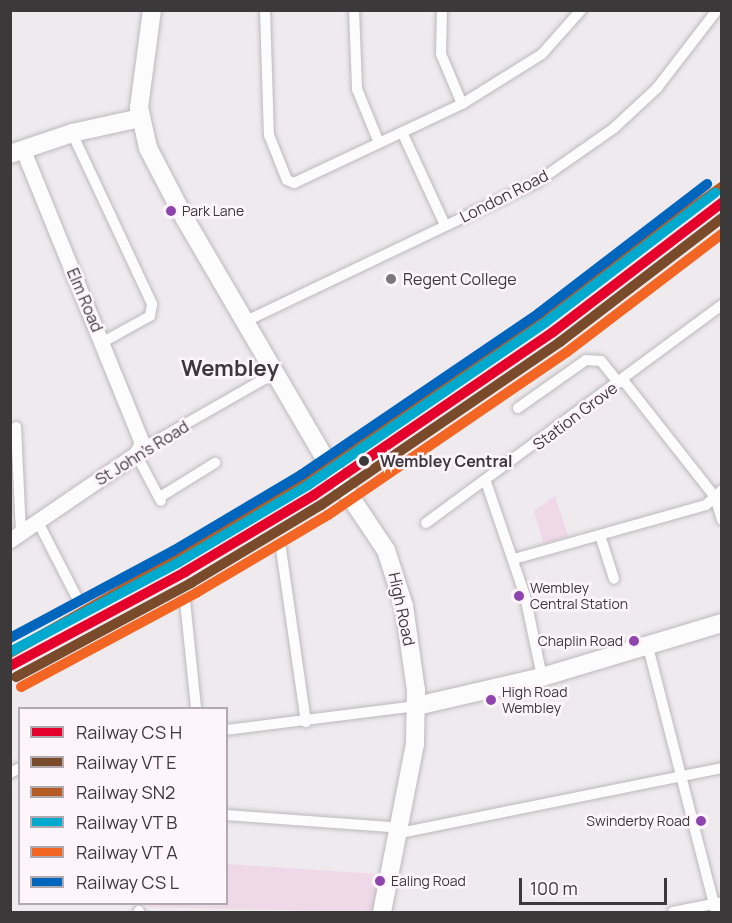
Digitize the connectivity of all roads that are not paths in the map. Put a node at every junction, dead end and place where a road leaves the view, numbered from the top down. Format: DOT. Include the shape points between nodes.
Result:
graph roads {
  1 [pos="152,10"];
  2 [pos="265,10"];
  3 [pos="354,10"];
  4 [pos="442,10"];
  5 [pos="581,10"];
  6 [pos="717,10"];
  7 [pos="462,104"];
  8 [pos="140,118"];
  9 [pos="402,132"];
  10 [pos="72,133"];
  11 [pos="379,143"];
  12 [pos="17,152"];
  13 [pos="446,225"];
  14 [pos="722,305"];
  15 [pos="246,321"];
  16 [pos="103,342"];
  17 [pos="277,372"];
  18 [pos="621,382"];
  19 [pos="518,408"];
  20 [pos="16,427"];
  21 [pos="138,452"];
  22 [pos="215,463"];
  23 [pos="486,482"];
  24 [pos="718,494"];
  25 [pos="722,519"];
  26 [pos="38,522"];
  27 [pos="426,523"];
  28 [pos="600,535"];
  29 [pos="16,536"];
  30 [pos="281,549"];
  31 [pos="514,559"];
  32 [pos="614,579"];
  33 [pos="77,598"];
  34 [pos="186,601"];
  35 [pos="722,622"];
  36 [pos="648,647"];
  37 [pos="542,677"];
  38 [pos="417,706"];
  39 [pos="196,707"];
  40 [pos="306,722"];
  41 [pos="228,730"];
  42 [pos="722,768"];
  43 [pos="681,778"];
  44 [pos="228,815"];
  45 [pos="400,830"];
  46 [pos="717,906"];
  47 [pos="382,912"];
  48 [pos="673,912"];
  1 -- 8 [label="main road"];
  2 -- 11 [label="street" via="269,135 287,180 294,183"];
  3 -- 11 [label="street" via="357,89"];
  4 -- 7 [label="street" via="441,54"];
  5 -- 7 [label="street" via="542,54"];
  6 -- 13 [label="street, London Road" via="657,88 614,128 537,182"];
  7 -- 9 [label="street"];
  8 -- 10 [label="main road"];
  8 -- 15 [label="main road, High Road" via="148,148 185,219"];
  9 -- 11 [label="street"];
  9 -- 13 [label="street"];
  10 -- 12 [label="main road"];
  10 -- 16 [label="street" via="152,304 150,316"];
  12 -- 16 [label="street, Elm Road"];
  13 -- 15 [label="street, London Road"];
  14 -- 18 [label="street, Station Grove"];
  15 -- 17 [label="main road, High Road"];
  16 -- 21 [label="street, Elm Road" via="139,432"];
  17 -- 21 [label="street, St John's Road"];
  17 -- 38 [label="main road, High Road" via="386,550 397,579 410,642"];
  18 -- 19 [label="street" via="601,361 586,360"];
  18 -- 23 [label="street, Station Grove"];
  18 -- 24 [label="street"];
  20 -- 29 [label="street"];
  21 -- 22 [label="street" via="161,500"];
  21 -- 26 [label="street, St John's Road"];
  23 -- 27 [label="street, Station Grove"];
  23 -- 31 [label="street"];
  24 -- 25 [label="street"];
  24 -- 28 [label="street" via="706,505"];
  26 -- 29 [label="street, St John's Road"];
  26 -- 33 [label="street"];
  28 -- 31 [label="street"];
  28 -- 32 [label="street"];
  30 -- 40 [label="street"];
  31 -- 37 [label="street"];
  34 -- 39 [label="street"];
  35 -- 36 [label="main road"];
  36 -- 37 [label="main road"];
  36 -- 43 [label="street"];
  37 -- 38 [label="main road"];
  38 -- 40 [label="street"];
  38 -- 45 [label="main road, High Road"];
  40 -- 41 [label="street"];
  42 -- 43 [label="street"];
  43 -- 45 [label="street"];
  43 -- 46 [label="street"];
  44 -- 45 [label="street"];
  45 -- 47 [label="main road, High Road"];
  46 -- 48 [label="street"];
}
